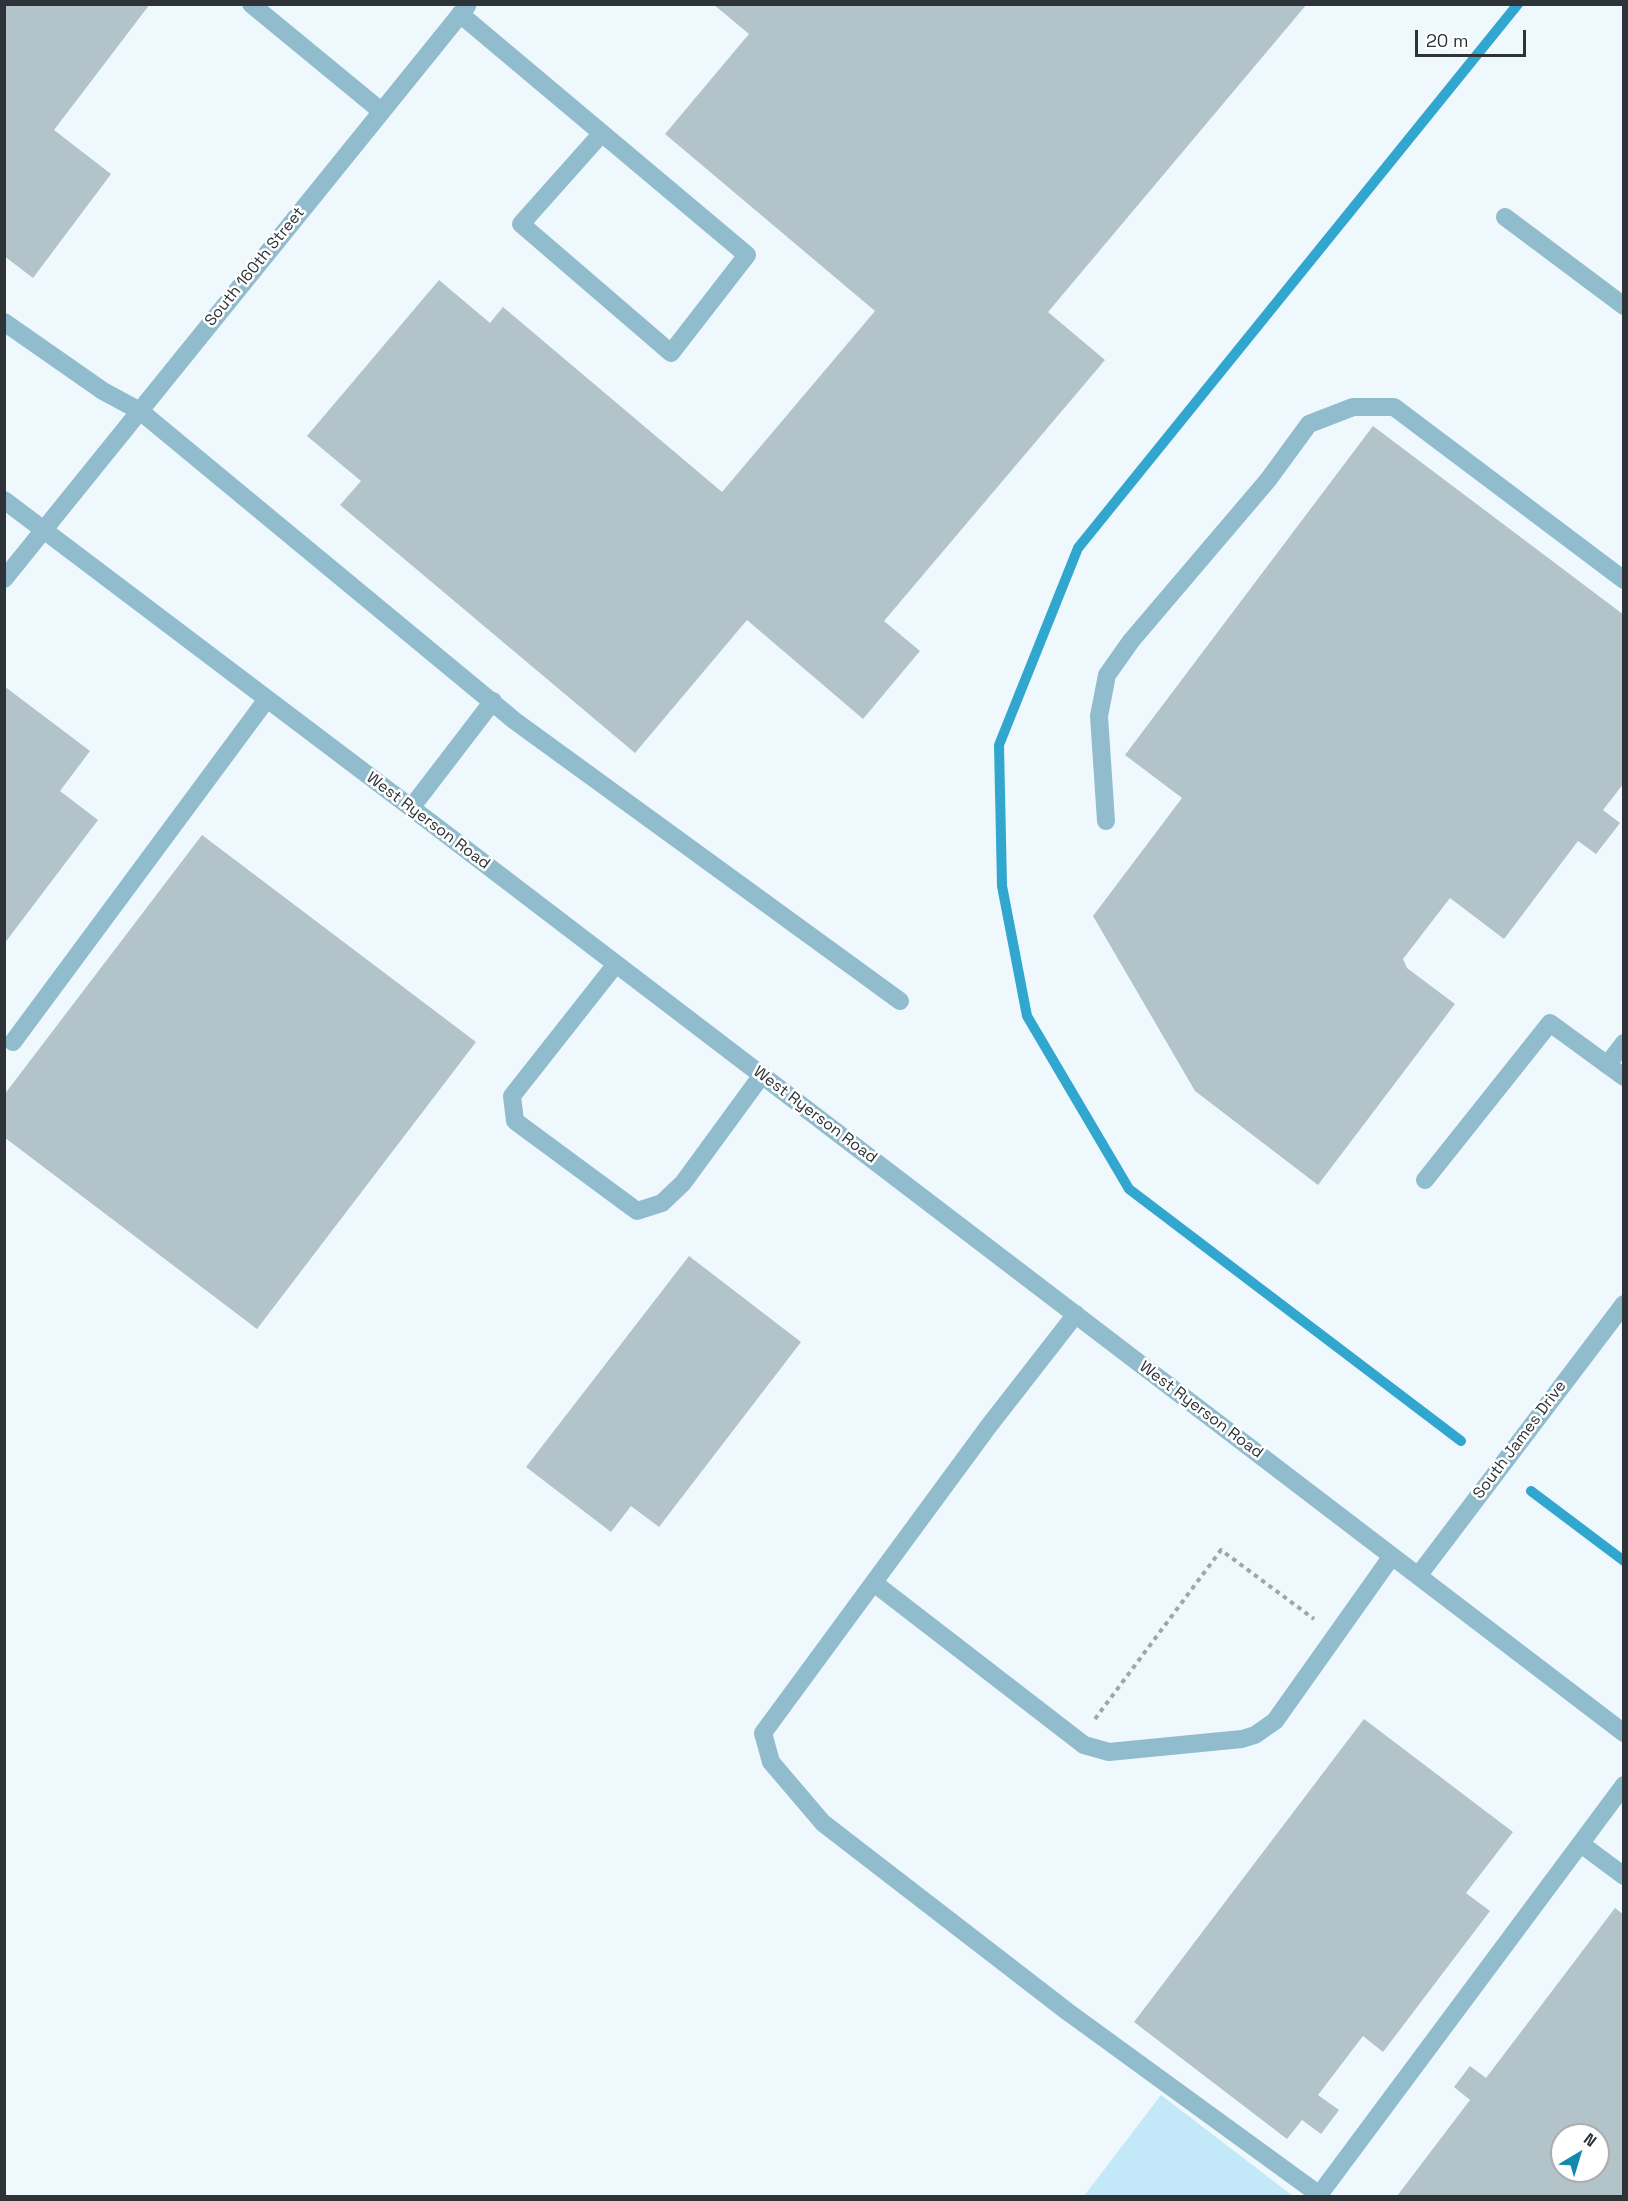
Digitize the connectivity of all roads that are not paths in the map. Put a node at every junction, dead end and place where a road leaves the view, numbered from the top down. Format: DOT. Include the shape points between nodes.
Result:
graph roads {
  1 [pos="251,4"];
  2 [pos="464,9"];
  3 [pos="381,111"];
  4 [pos="602,133"];
  5 [pos="1505,217"];
  6 [pos="1623,306"];
  7 [pos="4,322"];
  8 [pos="140,411"];
  9 [pos="4,500"];
  10 [pos="43,530"];
  11 [pos="4,579"];
  12 [pos="1623,580"];
  13 [pos="267,699"];
  14 [pos="493,701"];
  15 [pos="411,808"];
  16 [pos="1106,821"];
  17 [pos="616,964"];
  18 [pos="900,1001"];
  19 [pos="13,1042"];
  20 [pos="1623,1043"];
  21 [pos="1607,1065"];
  22 [pos="762,1075"];
  23 [pos="1623,1077"];
  24 [pos="1425,1180"];
  25 [pos="1623,1304"];
  26 [pos="1076,1314"];
  27 [pos="1392,1556"];
  28 [pos="1418,1576"];
  29 [pos="874,1583"];
  30 [pos="1623,1733"];
  31 [pos="1623,1785"];
  32 [pos="1581,1844"];
  33 [pos="1623,1876"];
  34 [pos="1320,2196"];
  1 -- 3 [label="street"];
  2 -- 3 [label="street, South 160th Street"];
  2 -- 4 [label="street"];
  3 -- 8 [label="street, South 160th Street"];
  4 -- 4 [label="street" via="747,255 671,352 521,224"];
  5 -- 6 [label="street"];
  7 -- 8 [label="street" via="103,391"];
  8 -- 10 [label="street, South 160th Street"];
  8 -- 14 [label="street"];
  9 -- 10 [label="street, West Ryerson Road"];
  10 -- 11 [label="street, South 160th Street"];
  10 -- 13 [label="street, West Ryerson Road"];
  12 -- 16 [label="street" via="1394,407 1353,407 1310,424 1107,675 1099,716"];
  13 -- 15 [label="street, West Ryerson Road"];
  13 -- 19 [label="street"];
  14 -- 15 [label="street"];
  14 -- 18 [label="street" via="515,721"];
  15 -- 17 [label="street, West Ryerson Road"];
  17 -- 22 [label="street, West Ryerson Road"];
  17 -- 22 [label="street" via="512,1096 515,1121 637,1211 662,1203 683,1183"];
  20 -- 21 [label="street"];
  21 -- 23 [label="street"];
  21 -- 24 [label="street" via="1550,1023"];
  22 -- 26 [label="street, West Ryerson Road"];
  25 -- 28 [label="street, South James Drive"];
  26 -- 27 [label="street, West Ryerson Road"];
  26 -- 29 [label="street"];
  27 -- 28 [label="street, West Ryerson Road"];
  27 -- 29 [label="street" via="1275,1721 1255,1735 1109,1752 1078,1741"];
  28 -- 30 [label="street, West Ryerson Road"];
  29 -- 34 [label="street" via="764,1733 771,1762 823,1823 1058,2005"];
  31 -- 32 [label="street"];
  32 -- 33 [label="street"];
  32 -- 34 [label="street"];
}
